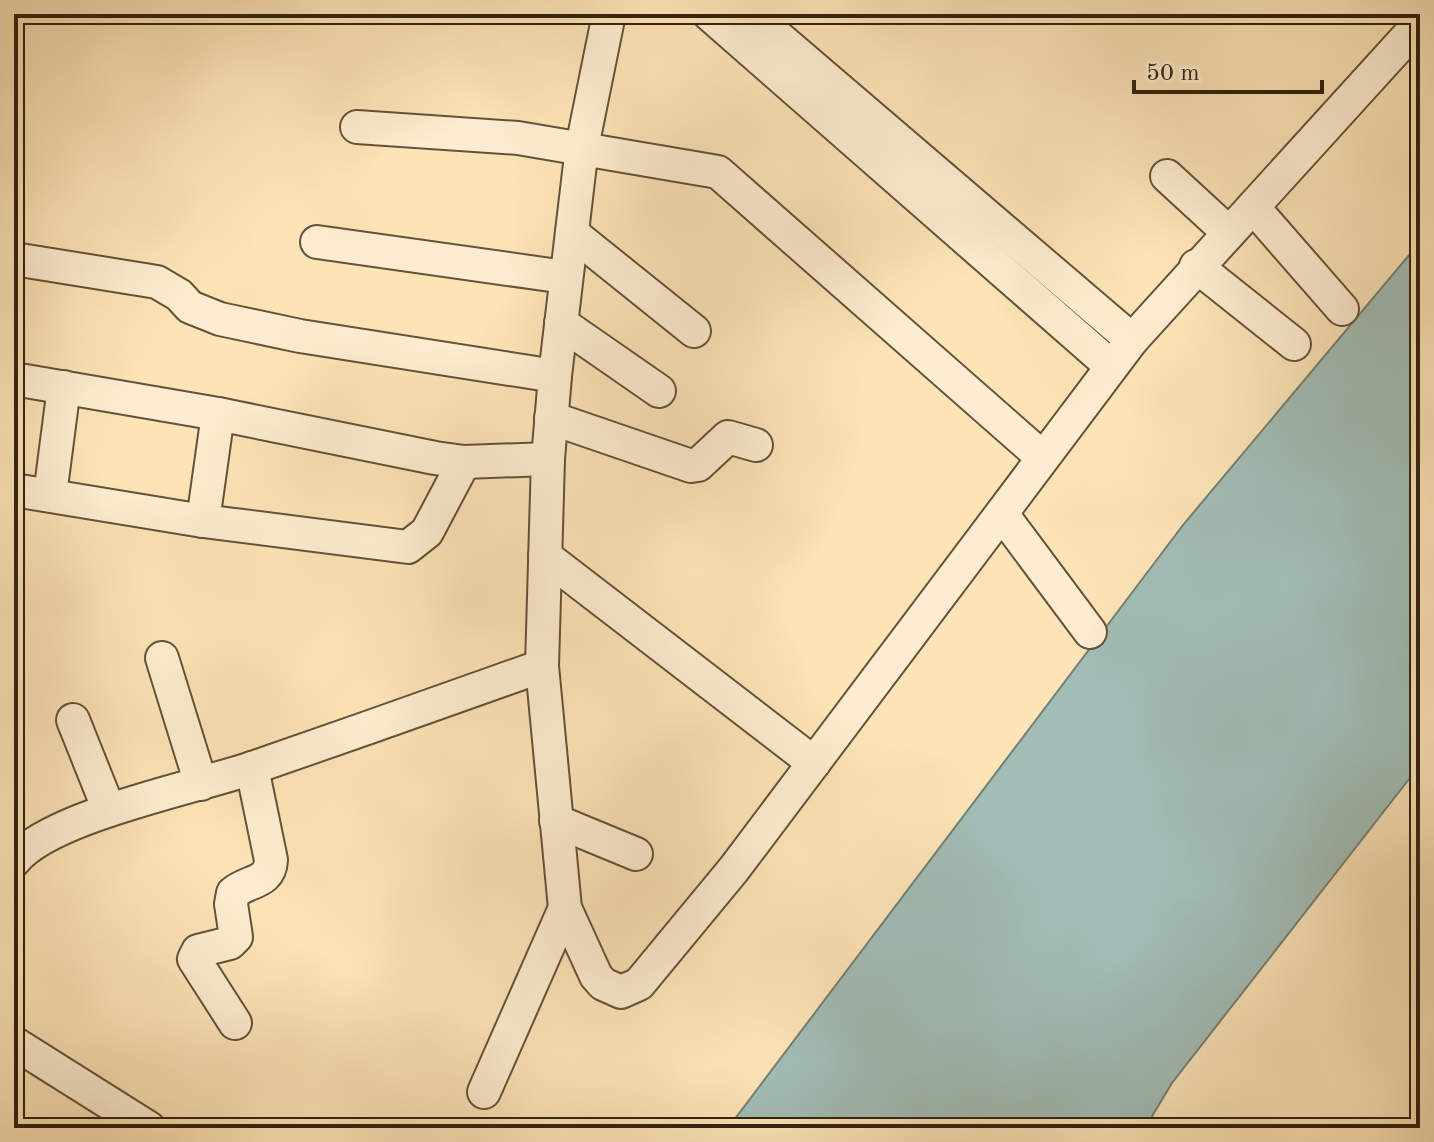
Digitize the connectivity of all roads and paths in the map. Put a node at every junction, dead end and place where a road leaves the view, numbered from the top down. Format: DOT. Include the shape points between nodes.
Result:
graph roads {
  1 [pos="609,14"];
  2 [pos="709,14"];
  3 [pos="751,14"];
  4 [pos="1420,23"];
  5 [pos="357,127"];
  6 [pos="582,147"];
  7 [pos="1167,176"];
  8 [pos="1253,207"];
  9 [pos="572,233"];
  10 [pos="1229,233"];
  11 [pos="317,242"];
  12 [pos="14,259"];
  13 [pos="1196,266"];
  14 [pos="565,277"];
  15 [pos="1342,309"];
  16 [pos="561,323"];
  17 [pos="694,331"];
  18 [pos="1132,340"];
  19 [pos="1294,344"];
  20 [pos="1111,366"];
  21 [pos="555,376"];
  22 [pos="14,379"];
  23 [pos="64,387"];
  24 [pos="659,391"];
  25 [pos="218,414"];
  26 [pos="551,418"];
  27 [pos="756,445"];
  28 [pos="1042,457"];
  29 [pos="548,459"];
  30 [pos="464,462"];
  31 [pos="14,490"];
  32 [pos="50,495"];
  33 [pos="1002,514"];
  34 [pos="203,521"];
  35 [pos="545,556"];
  36 [pos="1090,632"];
  37 [pos="162,658"];
  38 [pos="542,666"];
  39 [pos="73,720"];
  40 [pos="814,763"];
  41 [pos="252,768"];
  42 [pos="201,784"];
  43 [pos="109,810"];
  44 [pos="556,821"];
  45 [pos="636,854"];
  46 [pos="14,861"];
  47 [pos="565,908"];
  48 [pos="235,1023"];
  49 [pos="14,1043"];
  50 [pos="484,1092"];
  51 [pos="149,1128"];
  1 -- 6 [label="street"];
  2 -- 20 [label="street"];
  3 -- 18 [label="street"];
  4 -- 8 [label="street"];
  5 -- 6 [label="street" via="471,133"];
  6 -- 9 [label="street"];
  6 -- 28 [label="street" via="718,172"];
  7 -- 10 [label="street"];
  8 -- 10 [label="street"];
  8 -- 15 [label="street"];
  9 -- 14 [label="street"];
  9 -- 17 [label="street"];
  10 -- 13 [label="street"];
  11 -- 14 [label="street"];
  12 -- 21 [label="street" via="157,282 195,310 246,325"];
  13 -- 18 [label="street"];
  13 -- 19 [label="street"];
  14 -- 16 [label="street"];
  16 -- 21 [label="street"];
  16 -- 24 [label="street"];
  18 -- 20 [label="street"];
  20 -- 28 [label="street"];
  21 -- 26 [label="street"];
  22 -- 23 [label="street"];
  23 -- 25 [label="street"];
  23 -- 32 [label="street"];
  25 -- 30 [label="street"];
  25 -- 34 [label="street"];
  26 -- 27 [label="street" via="691,466 728,437"];
  26 -- 29 [label="street"];
  28 -- 33 [label="street"];
  29 -- 30 [label="street"];
  29 -- 35 [label="street"];
  30 -- 34 [label="street" via="427,532 408,547"];
  31 -- 32 [label="street"];
  32 -- 34 [label="street"];
  33 -- 36 [label="street"];
  33 -- 40 [label="street"];
  35 -- 38 [label="street"];
  35 -- 40 [label="street"];
  37 -- 42 [label="street"];
  38 -- 41 [label="street"];
  38 -- 44 [label="street"];
  39 -- 43 [label="street"];
  40 -- 47 [label="street" via="734,869 630,990 611,990 596,976"];
  41 -- 42 [label="street"];
  41 -- 48 [label="street" via="270,870 265,878 233,893 234,940 198,951 194,959"];
  42 -- 43 [label="street"];
  43 -- 46 [label="street" via="34,843"];
  44 -- 45 [label="street"];
  44 -- 47 [label="street"];
  47 -- 50 [label="street"];
  49 -- 51 [label="street"];
}
